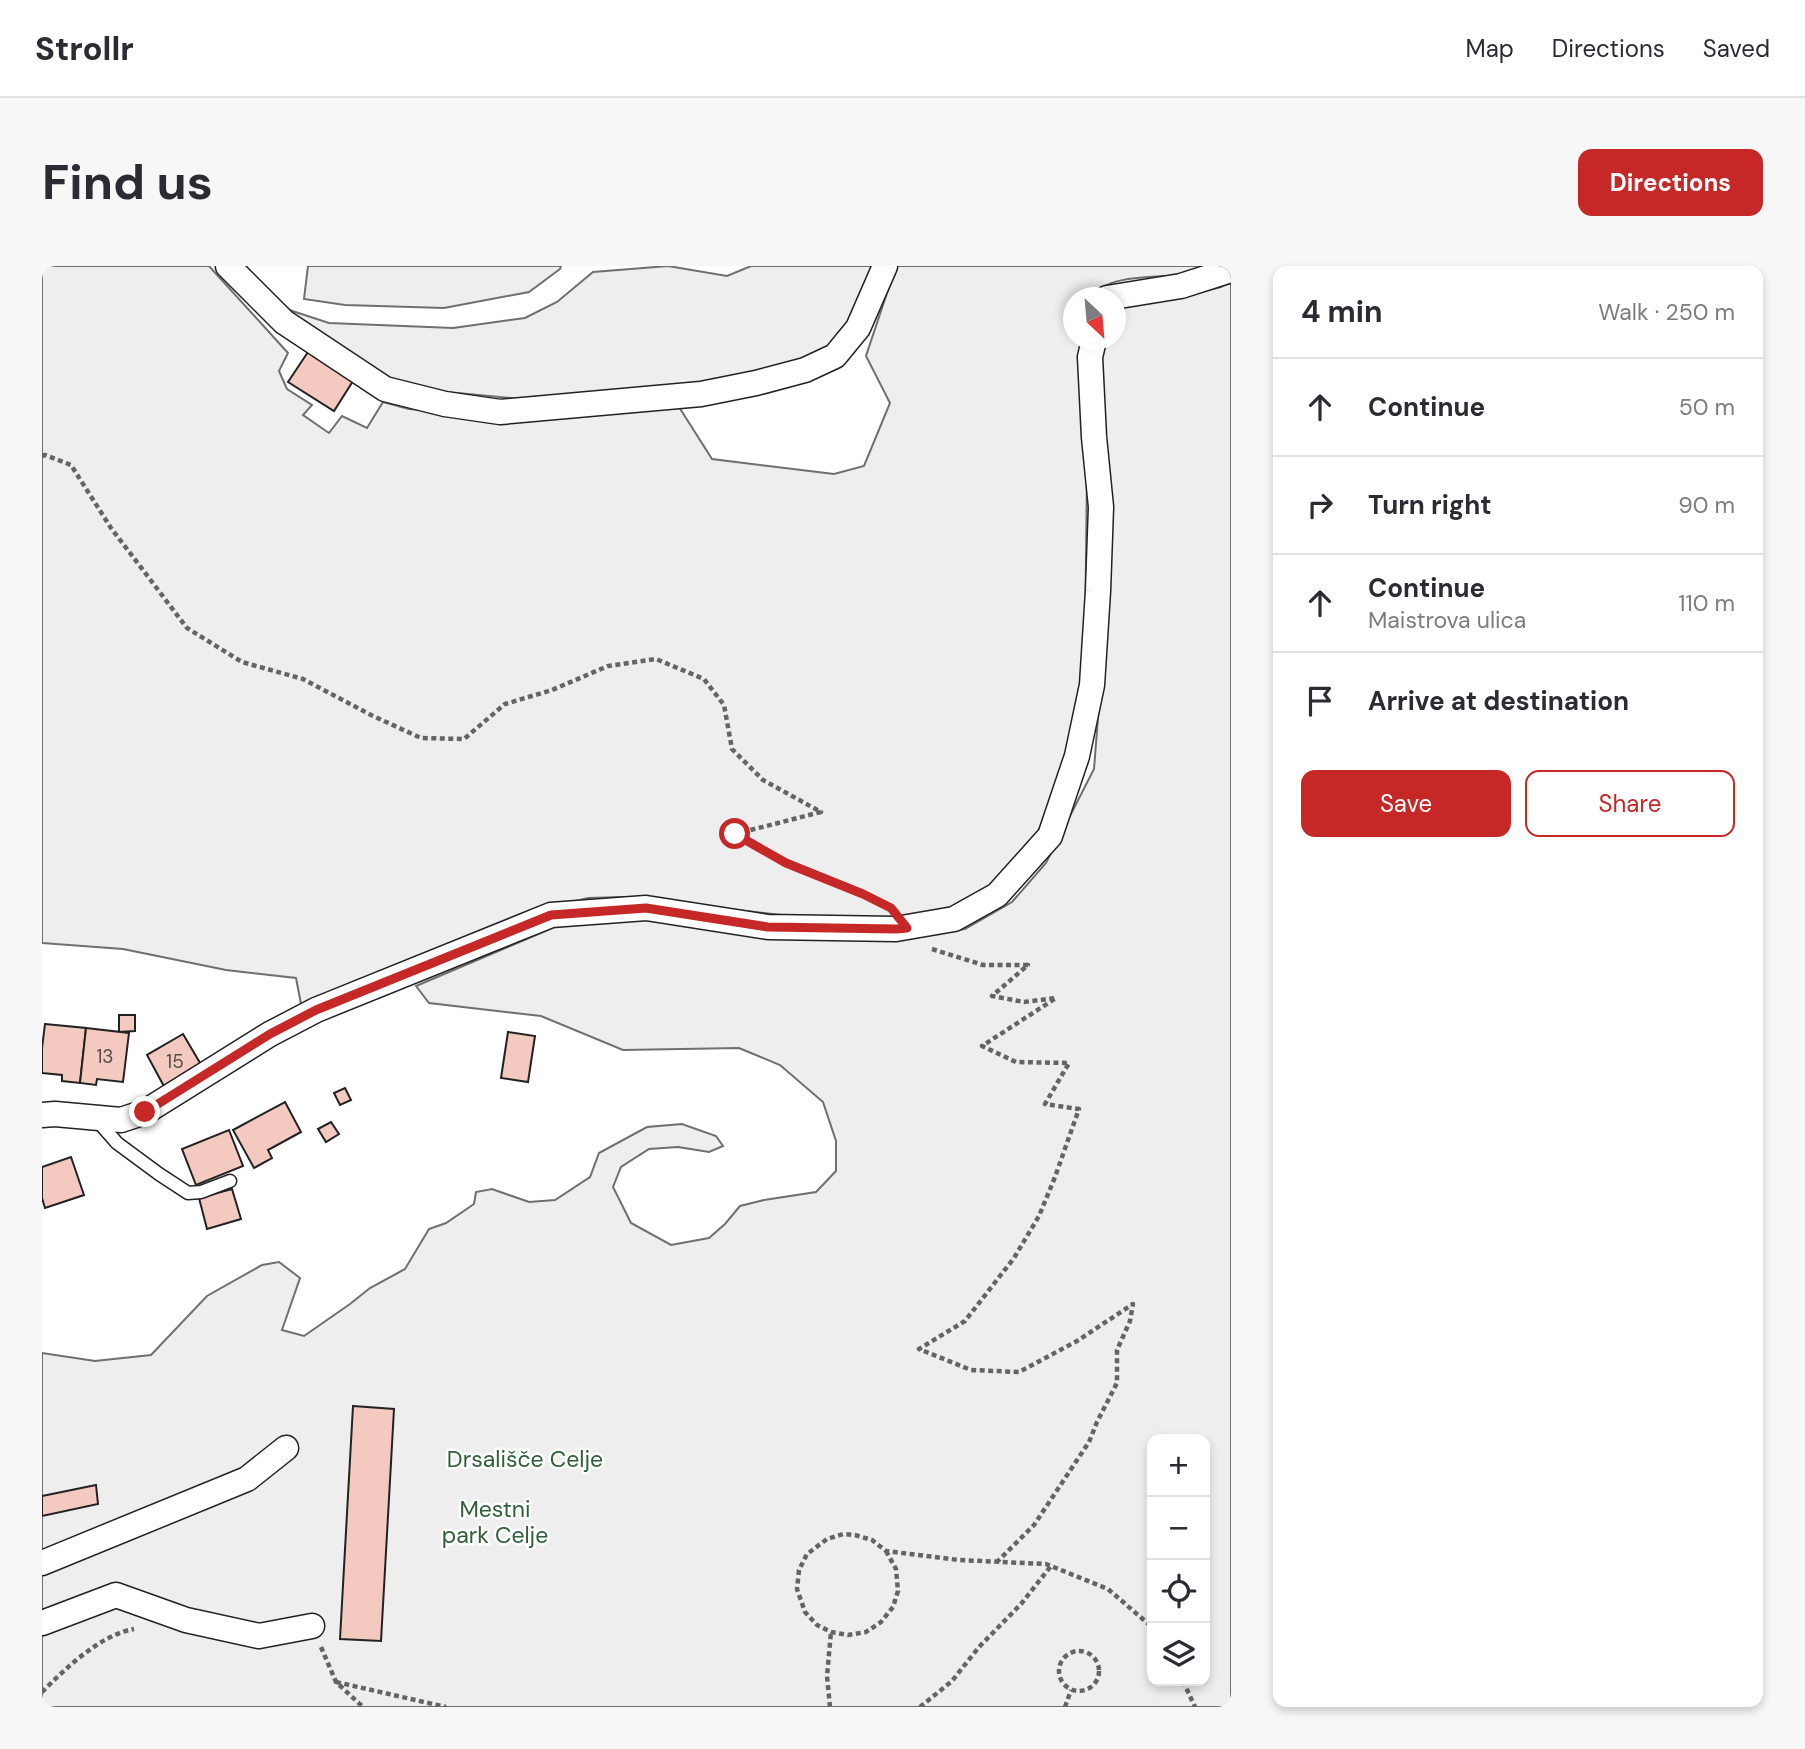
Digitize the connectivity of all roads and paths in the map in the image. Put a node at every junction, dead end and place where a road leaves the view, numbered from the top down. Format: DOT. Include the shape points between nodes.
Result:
graph roads {
  1 [pos="228,266"];
  2 [pos="885,266"];
  3 [pos="1231,270"];
  4 [pos="1126,295"];
  5 [pos="1092,350"];
  6 [pos="42,456"];
  7 [pos="907,928"];
  8 [pos="42,1115"];
  9 [pos="96,1119"];
  10 [pos="230,1181"];
  11 [pos="286,1448"];
  12 [pos="886,1551"];
  13 [pos="998,1561"];
  14 [pos="42,1563"];
  15 [pos="1051,1566"];
  16 [pos="42,1623"];
  17 [pos="1147,1623"];
  18 [pos="312,1626"];
  19 [pos="146,1627"];
  20 [pos="831,1632"];
  21 [pos="336,1682"];
  22 [pos="1185,1686"];
  23 [pos="1071,1690"];
  24 [pos="42,1692"];
  25 [pos="363,1707"];
  26 [pos="446,1707"];
  27 [pos="830,1707"];
  28 [pos="920,1707"];
  29 [pos="1065,1707"];
  30 [pos="1195,1707"];
  1 -- 2 [label="street" via="284,322 385,388 500,412 701,394 805,370 835,356 858,328"];
  3 -- 4 [label="street" via="1181,286"];
  5 -- 7 [label="street" via="1101,506 1098,591 1092,685 1077,756 1050,836 998,895 954,919"];
  6 -- 7 [label="path" via="71,465 111,528 187,628 242,662 303,679 421,738 464,740 505,704 608,666 656,659 704,679 724,705 732,749 763,780 821,812 735,834 786,863 891,908"];
  7 -- 9 [label="street" via="768,927 646,908 551,915 316,1010 145,1112 121,1119"];
  7 -- 13 [label="path" via="929,948 972,962 1028,965 992,996 1024,1002 1056,999 982,1046 1016,1062 1069,1063 1045,1104 1079,1109 1039,1216 1014,1258 965,1321 919,1349 971,1370 1019,1371 1077,1341 1133,1304 1117,1350 1117,1383 1089,1442 1034,1525"];
  8 -- 9 [label="street"];
  9 -- 10 [label="lane" via="117,1143 188,1193"];
  11 -- 14 [label="street" via="247,1479"];
  12 -- 13 [label="path"];
  12 -- 20 [label="path" via="896,1569 898,1591 893,1607 866,1632"];
  12 -- 20 [label="path" via="872,1540 843,1534 807,1554 797,1589 805,1612"];
  13 -- 15 [label="path"];
  15 -- 17 [label="path" via="1108,1589"];
  15 -- 28 [label="path" via="952,1681"];
  16 -- 18 [label="street" via="116,1595 186,1620 259,1636"];
  18 -- 21 [label="path"];
  19 -- 24 [label="path" via="118,1632 70,1664"];
  20 -- 27 [label="path"];
  21 -- 25 [label="path"];
  21 -- 26 [label="path"];
  22 -- 30 [label="path"];
  23 -- 23 [label="path" via="1060,1678 1060,1666 1067,1655 1080,1651 1092,1656 1099,1668 1097,1681 1086,1690"];
  23 -- 29 [label="path"];
}
